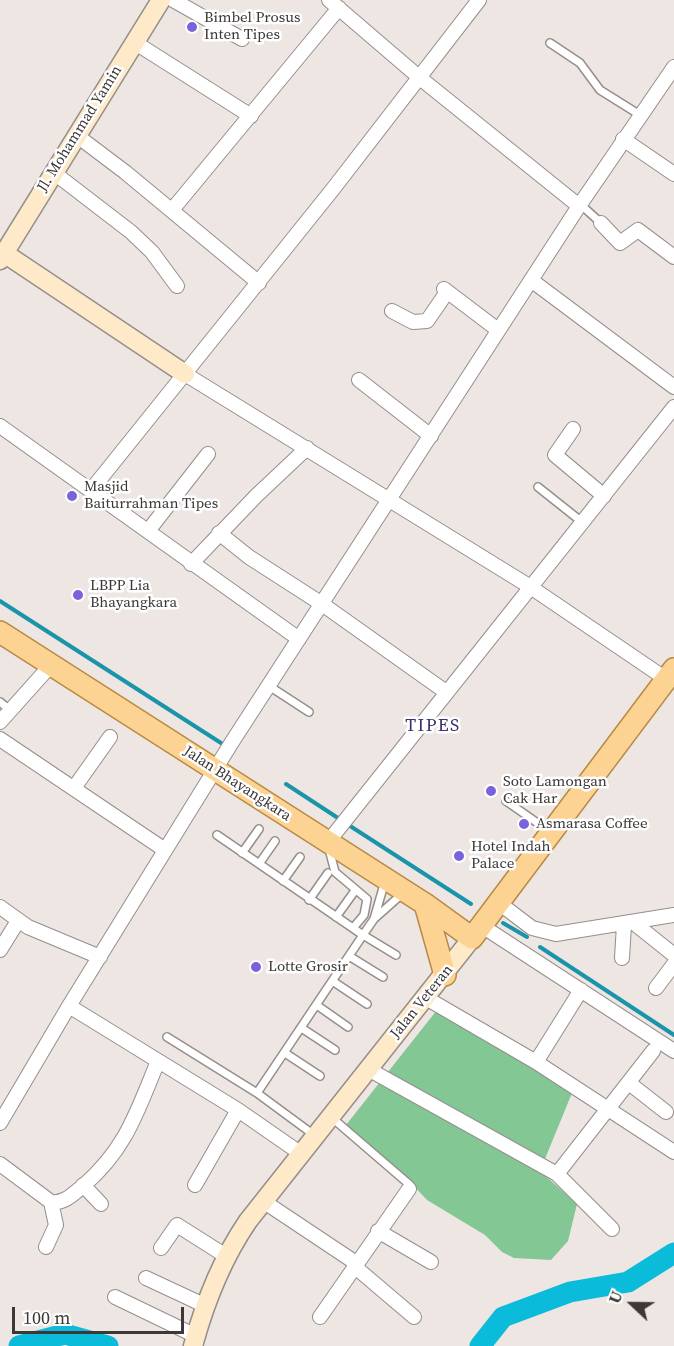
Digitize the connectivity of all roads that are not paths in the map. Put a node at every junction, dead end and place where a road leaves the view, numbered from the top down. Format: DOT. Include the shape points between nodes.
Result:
graph roads {
  1 [pos="161,0"];
  2 [pos="173,0"];
  3 [pos="479,0"];
  4 [pos="334,4"];
  5 [pos="242,39"];
  6 [pos="134,42"];
  7 [pos="550,43"];
  8 [pos="674,67"];
  9 [pos="420,78"];
  10 [pos="640,115"];
  11 [pos="251,116"];
  12 [pos="76,135"];
  13 [pos="623,139"];
  14 [pos="53,172"];
  15 [pos="674,174"];
  16 [pos="580,205"];
  17 [pos="172,210"];
  18 [pos="601,223"];
  19 [pos="3,252"];
  20 [pos="674,257"];
  21 [pos="531,280"];
  22 [pos="259,283"];
  23 [pos="177,286"];
  24 [pos="392,311"];
  25 [pos="498,330"];
  26 [pos="185,374"];
  27 [pos="359,380"];
  28 [pos="674,387"];
  29 [pos="674,407"];
  30 [pos="0,426"];
  31 [pos="573,429"];
  32 [pos="431,436"];
  33 [pos="307,448"];
  34 [pos="208,454"];
  35 [pos="538,487"];
  36 [pos="92,489"];
  37 [pos="604,496"];
  38 [pos="390,499"];
  39 [pos="582,522"];
  40 [pos="148,531"];
  41 [pos="219,533"];
  42 [pos="191,564"];
  43 [pos="529,586"];
  44 [pos="322,604"];
  45 [pos="0,632"];
  46 [pos="299,639"];
  47 [pos="51,665"];
  48 [pos="671,678"];
  49 [pos="269,686"];
  50 [pos="446,692"];
  51 [pos="5,706"];
  52 [pos="309,712"];
  53 [pos="0,722"];
  54 [pos="110,737"];
  55 [pos="0,739"];
  56 [pos="215,769"];
  57 [pos="74,788"];
  58 [pos="506,801"];
  59 [pos="260,829"];
  60 [pos="551,833"];
  61 [pos="217,834"];
  62 [pos="330,840"];
  63 [pos="275,841"];
  64 [pos="165,850"];
  65 [pos="243,853"];
  66 [pos="300,857"];
  67 [pos="259,864"];
  68 [pos="328,873"];
  69 [pos="385,879"];
  70 [pos="283,881"];
  71 [pos="354,892"];
  72 [pos="404,892"];
  73 [pos="309,900"];
  74 [pos="499,903"];
  75 [pos="425,904"];
  76 [pos="0,908"];
  77 [pos="674,915"];
  78 [pos="336,917"];
  79 [pos="374,919"];
  80 [pos="18,921"];
  81 [pos="629,924"];
  82 [pos="353,928"];
  83 [pos="537,931"];
  84 [pos="477,932"];
  85 [pos="363,935"];
  86 [pos="0,950"];
  87 [pos="520,950"];
  88 [pos="396,955"];
  89 [pos="674,955"];
  90 [pos="349,956"];
  91 [pos="100,957"];
  92 [pos="622,958"];
  93 [pos="674,964"];
  94 [pos="445,975"];
  95 [pos="382,977"];
  96 [pos="334,982"];
  97 [pos="656,988"];
  98 [pos="581,990"];
  99 [pos="426,998"];
  100 [pos="367,1004"];
  101 [pos="69,1006"];
  102 [pos="318,1006"];
  103 [pos="348,1027"];
  104 [pos="303,1029"];
  105 [pos="167,1037"];
  106 [pos="335,1050"];
  107 [pos="653,1051"];
  108 [pos="674,1051"];
  109 [pos="285,1053"];
  110 [pos="158,1061"];
  111 [pos="536,1062"];
  112 [pos="368,1070"];
  113 [pos="320,1076"];
  114 [pos="629,1083"];
  115 [pos="257,1093"];
  116 [pos="609,1109"];
  117 [pos="238,1110"];
  118 [pos="666,1112"];
  119 [pos="329,1116"];
  120 [pos="0,1123"];
  121 [pos="314,1135"];
  122 [pos="674,1152"];
  123 [pos="300,1153"];
  124 [pos="0,1164"];
  125 [pos="557,1174"];
  126 [pos="84,1185"];
  127 [pos="195,1185"];
  128 [pos="409,1189"];
  129 [pos="263,1201"];
  130 [pos="51,1202"];
  131 [pos="101,1204"];
  132 [pos="612,1229"];
  133 [pos="378,1231"];
  134 [pos="46,1247"];
  135 [pos="161,1248"];
  136 [pos="226,1256"];
  137 [pos="430,1262"];
  138 [pos="355,1264"];
  139 [pos="146,1278"];
  140 [pos="115,1297"];
  141 [pos="206,1306"];
  142 [pos="320,1317"];
  143 [pos="414,1317"];
  144 [pos="194,1341"];
  1 -- 6 [label="street, Jl. Mohammad Yamin"];
  2 -- 5 [label="street"];
  3 -- 9 [label="street"];
  4 -- 9 [label="street"];
  4 -- 11 [label="street"];
  6 -- 11 [label="street"];
  6 -- 12 [label="street, Jl. Mohammad Yamin"];
  7 -- 10 [label="lane" via="580,63 600,90"];
  8 -- 10 [label="street"];
  9 -- 16 [label="street"];
  9 -- 22 [label="street"];
  10 -- 13 [label="street"];
  11 -- 17 [label="street"];
  12 -- 14 [label="street, Jl. Mohammad Yamin"];
  12 -- 17 [label="street"];
  13 -- 15 [label="street"];
  13 -- 16 [label="street"];
  14 -- 19 [label="street, Jl. Mohammad Yamin"];
  14 -- 23 [label="street" via="131,232 152,252"];
  16 -- 18 [label="lane"];
  16 -- 21 [label="street"];
  17 -- 22 [label="street"];
  18 -- 20 [label="street" via="620,243 638,230"];
  19 -- 26 [label="street"];
  21 -- 25 [label="street"];
  21 -- 28 [label="street"];
  22 -- 26 [label="street"];
  24 -- 25 [label="street" via="413,322 427,321 446,291"];
  25 -- 32 [label="street"];
  26 -- 33 [label="street"];
  26 -- 36 [label="street"];
  27 -- 32 [label="street"];
  29 -- 37 [label="street"];
  30 -- 36 [label="street"];
  31 -- 37 [label="street" via="555,455"];
  32 -- 38 [label="street"];
  33 -- 38 [label="street"];
  33 -- 41 [label="street"];
  34 -- 40 [label="street"];
  35 -- 39 [label="lane"];
  36 -- 40 [label="street"];
  37 -- 39 [label="street"];
  38 -- 43 [label="street"];
  38 -- 44 [label="street"];
  39 -- 43 [label="street"];
  40 -- 42 [label="street"];
  41 -- 42 [label="street"];
  41 -- 44 [label="street" via="249,558"];
  42 -- 46 [label="street"];
  43 -- 48 [label="street"];
  43 -- 50 [label="street"];
  44 -- 46 [label="street"];
  44 -- 50 [label="street"];
  45 -- 47 [label="main road, Jalan Bhayangkara"];
  46 -- 49 [label="street"];
  47 -- 51 [label="street"];
  47 -- 56 [label="main road, Jalan Bhayangkara"];
  48 -- 60 [label="main road, Jalan Veteran"];
  49 -- 52 [label="lane"];
  49 -- 56 [label="street"];
  50 -- 62 [label="street"];
  51 -- 53 [label="street"];
  54 -- 57 [label="street"];
  55 -- 57 [label="street"];
  56 -- 62 [label="main road, Jalan Bhayangkara"];
  56 -- 64 [label="street"];
  57 -- 64 [label="street"];
  58 -- 60 [label="lane"];
  59 -- 65 [label="lane"];
  60 -- 74 [label="main road, Jalan Veteran"];
  61 -- 65 [label="lane"];
  62 -- 69 [label="main road, Jalan Bhayangkara"];
  62 -- 82 [label="lane" via="335,872 367,899 364,915"];
  63 -- 67 [label="lane"];
  64 -- 91 [label="street"];
  65 -- 67 [label="lane"];
  66 -- 70 [label="lane"];
  67 -- 70 [label="lane"];
  68 -- 73 [label="lane"];
  69 -- 72 [label="main road, Jalan Bhayangkara"];
  69 -- 79 [label="lane"];
  70 -- 73 [label="lane"];
  71 -- 78 [label="lane"];
  72 -- 75 [label="main road, Jalan Bhayangkara"];
  72 -- 79 [label="lane"];
  73 -- 78 [label="lane"];
  74 -- 83 [label="street"];
  74 -- 84 [label="main road, Jalan Veteran"];
  75 -- 84 [label="main road, Jalan Bhayangkara"];
  75 -- 94 [label="main road"];
  76 -- 80 [label="street"];
  77 -- 81 [label="street"];
  78 -- 82 [label="lane"];
  79 -- 85 [label="lane"];
  80 -- 86 [label="street"];
  80 -- 91 [label="street"];
  81 -- 83 [label="street" via="564,934"];
  81 -- 89 [label="street"];
  81 -- 92 [label="street"];
  82 -- 85 [label="lane"];
  83 -- 87 [label="street"];
  84 -- 87 [label="street"];
  84 -- 94 [label="street, Jalan Veteran"];
  85 -- 88 [label="lane"];
  85 -- 90 [label="lane"];
  87 -- 98 [label="street"];
  90 -- 95 [label="lane"];
  90 -- 96 [label="lane"];
  91 -- 101 [label="street"];
  93 -- 97 [label="street"];
  94 -- 99 [label="street, Jalan Veteran"];
  96 -- 100 [label="lane"];
  96 -- 102 [label="lane"];
  98 -- 108 [label="street"];
  98 -- 111 [label="street"];
  99 -- 111 [label="street"];
  99 -- 112 [label="street, Jalan Veteran"];
  101 -- 110 [label="street"];
  101 -- 120 [label="street"];
  102 -- 103 [label="lane"];
  102 -- 104 [label="lane"];
  104 -- 106 [label="lane"];
  104 -- 109 [label="lane"];
  105 -- 115 [label="lane"];
  107 -- 114 [label="street"];
  109 -- 113 [label="lane"];
  109 -- 115 [label="lane"];
  110 -- 117 [label="street"];
  110 -- 126 [label="street" via="126,1136 109,1161"];
  111 -- 116 [label="street"];
  112 -- 119 [label="street, Jalan Veteran"];
  112 -- 125 [label="street"];
  114 -- 116 [label="street"];
  114 -- 118 [label="street"];
  115 -- 121 [label="lane"];
  116 -- 122 [label="street"];
  116 -- 125 [label="street"];
  117 -- 123 [label="street"];
  117 -- 127 [label="street"];
  119 -- 121 [label="street, Jalan Veteran"];
  119 -- 128 [label="lane" via="410,1185"];
  121 -- 123 [label="street, Jalan Veteran"];
  123 -- 129 [label="street, Jalan Veteran"];
  124 -- 130 [label="street"];
  125 -- 132 [label="street"];
  126 -- 130 [label="street" via="68,1198"];
  126 -- 131 [label="street"];
  128 -- 133 [label="street"];
  129 -- 136 [label="street, Jalan Veteran"];
  129 -- 138 [label="street"];
  130 -- 134 [label="street" via="56,1225"];
  133 -- 137 [label="street"];
  133 -- 138 [label="street"];
  135 -- 136 [label="street" via="177,1225"];
  136 -- 141 [label="street, Jalan Veteran"];
  138 -- 142 [label="street"];
  138 -- 143 [label="street"];
  139 -- 141 [label="street"];
  140 -- 144 [label="street"];
  141 -- 144 [label="street, Jalan Veteran"];
}
